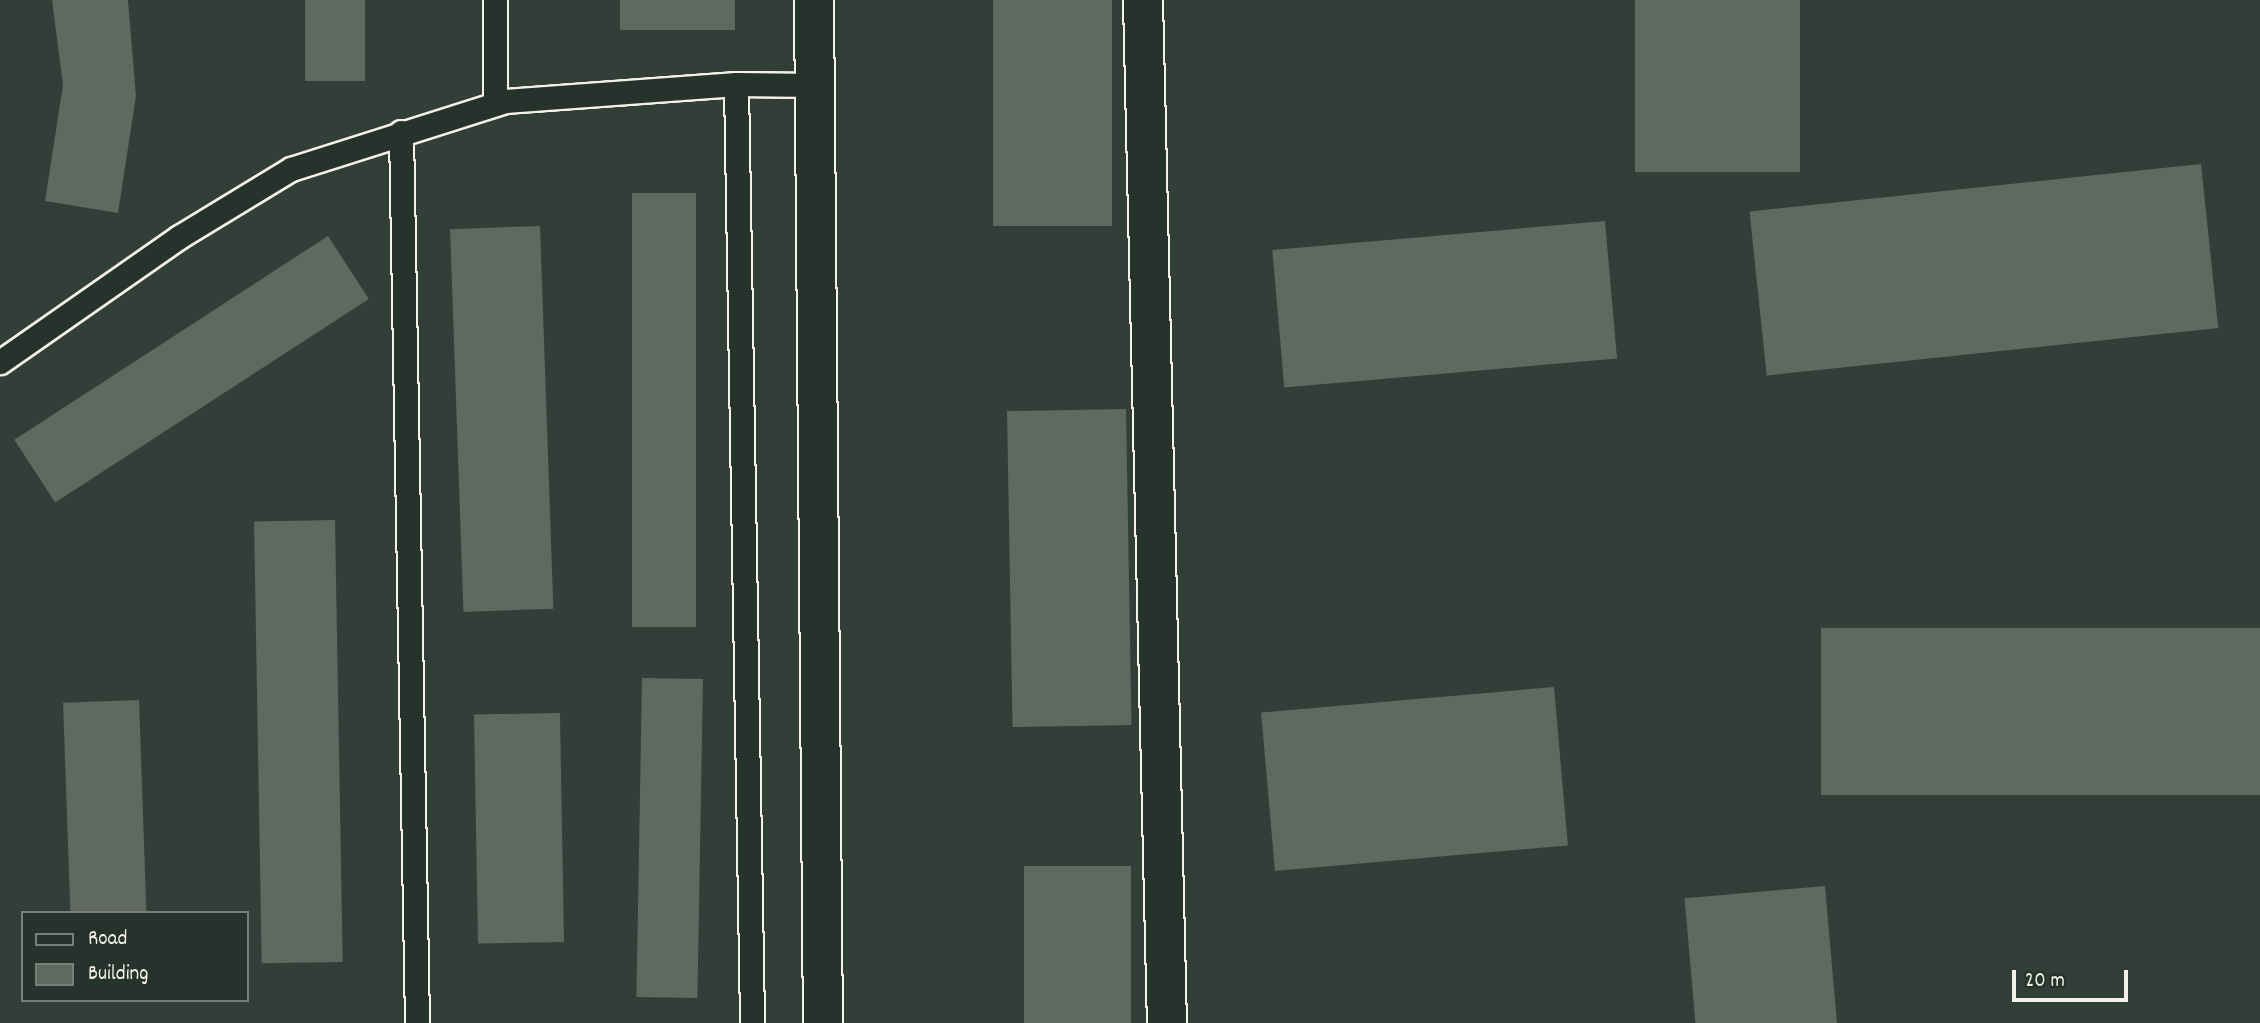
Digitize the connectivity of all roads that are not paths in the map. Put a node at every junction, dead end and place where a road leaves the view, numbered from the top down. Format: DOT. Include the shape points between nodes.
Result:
graph roads {
  1 [pos="495,0"];
  2 [pos="814,0"];
  3 [pos="1143,0"];
  4 [pos="736,84"];
  5 [pos="815,85"];
  6 [pos="495,104"];
  7 [pos="401,132"];
  8 [pos="0,362"];
  9 [pos="417,1023"];
  10 [pos="752,1023"];
  11 [pos="823,1023"];
  12 [pos="1167,1023"];
  1 -- 6 [label="lane"];
  2 -- 5 [label="street"];
  3 -- 12 [label="street"];
  4 -- 5 [label="lane"];
  4 -- 6 [label="lane"];
  4 -- 10 [label="lane"];
  5 -- 11 [label="street"];
  6 -- 7 [label="lane"];
  7 -- 8 [label="lane" via="291,169 179,237"];
  7 -- 9 [label="lane"];
}
